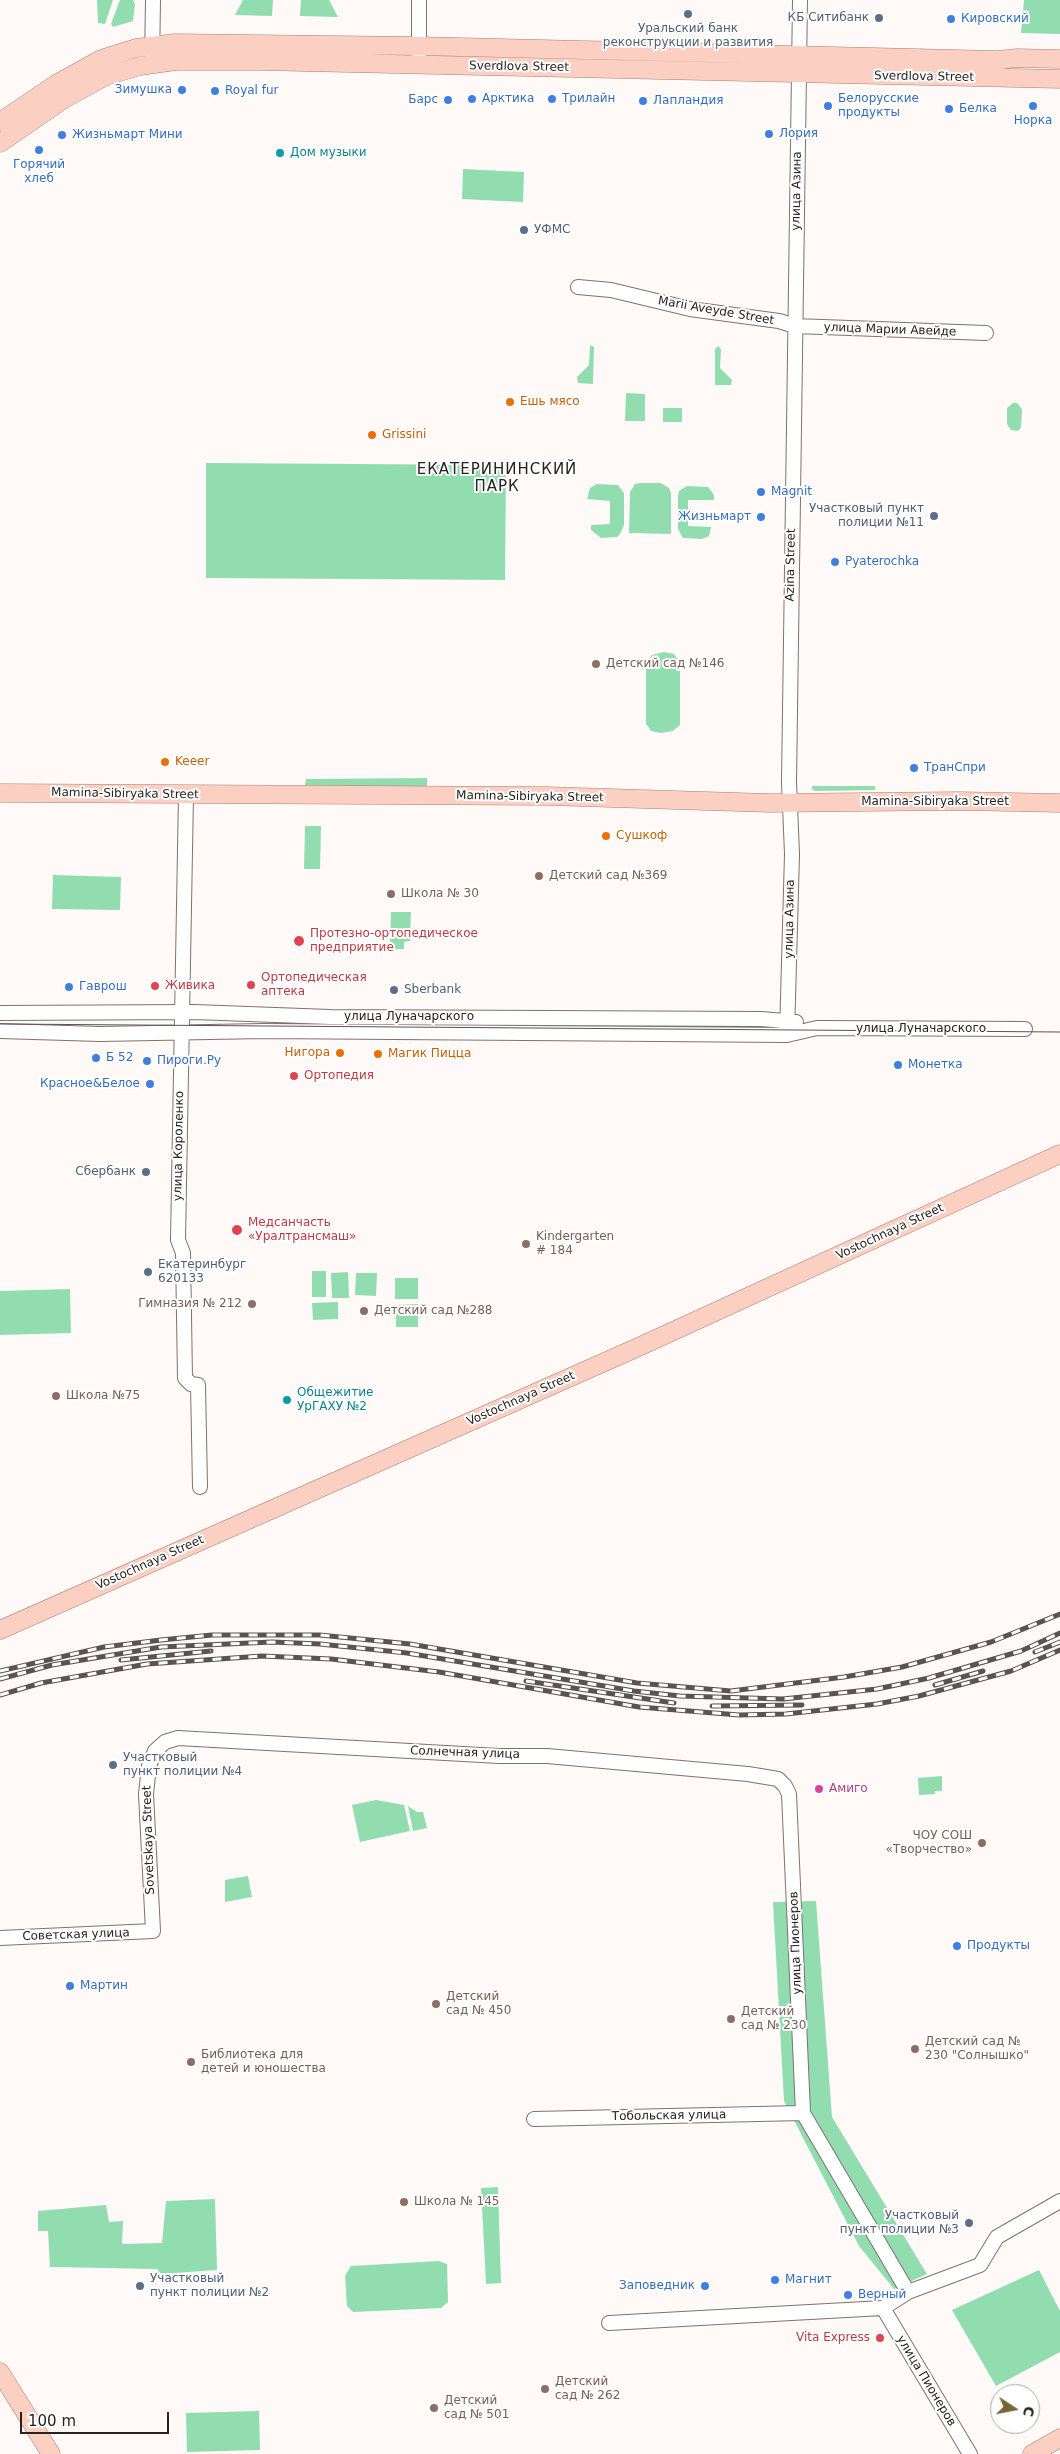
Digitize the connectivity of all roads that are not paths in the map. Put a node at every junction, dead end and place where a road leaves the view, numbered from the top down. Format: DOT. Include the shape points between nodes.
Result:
graph roads {
  1 [pos="153,0"];
  2 [pos="419,0"];
  3 [pos="800,0"];
  4 [pos="152,46"];
  5 [pos="418,46"];
  6 [pos="800,56"];
  7 [pos="1060,59"];
  8 [pos="152,64"];
  9 [pos="419,65"];
  10 [pos="799,74"];
  11 [pos="1060,80"];
  12 [pos="0,122"];
  13 [pos="0,143"];
  14 [pos="578,286"];
  15 [pos="795,326"];
  16 [pos="986,332"];
  17 [pos="0,793"];
  18 [pos="186,795"];
  19 [pos="790,803"];
  20 [pos="1060,803"];
  21 [pos="0,1013"];
  22 [pos="181,1013"];
  23 [pos="788,1020"];
  24 [pos="817,1028"];
  25 [pos="1024,1029"];
  26 [pos="0,1031"];
  27 [pos="181,1033"];
  28 [pos="788,1035"];
  29 [pos="1060,1154"];
  30 [pos="200,1487"];
  31 [pos="0,1630"];
  32 [pos="155,1751"];
  33 [pos="778,1780"];
  34 [pos="0,1938"];
  35 [pos="803,2113"];
  36 [pos="534,2119"];
  37 [pos="1060,2201"];
  38 [pos="908,2292"];
  39 [pos="883,2308"];
  40 [pos="608,2323"];
  41 [pos="0,2372"];
  42 [pos="1060,2438"];
  43 [pos="51,2454"];
  44 [pos="970,2454"];
  45 [pos="1032,2454"];
  1 -- 4 [label="street"];
  2 -- 5 [label="street"];
  3 -- 6 [label="street"];
  4 -- 5 [label="main road, Sverdlova Street" via="197,42"];
  4 -- 8 [label="street"];
  4 -- 12 [label="main road, Sverdlova Street" via="85,66"];
  5 -- 6 [label="main road, Sverdlova Street"];
  5 -- 9 [label="street"];
  6 -- 7 [label="main road, Sverdlova Street"];
  6 -- 10 [label="street, улица Азина"];
  8 -- 9 [label="main road, Sverdlova Street" via="215,61"];
  8 -- 13 [label="main road, Sverdlova Street" via="106,76 86,86"];
  9 -- 10 [label="main road, Sverdlova Street"];
  10 -- 11 [label="main road, Sverdlova Street"];
  10 -- 15 [label="street, улица Азина"];
  14 -- 15 [label="street, Marii Aveyde Street"];
  15 -- 16 [label="street, улица Марии Авейде"];
  15 -- 19 [label="street, Azina Street"];
  17 -- 18 [label="main road, Mamina-Sibiryaka Street"];
  18 -- 19 [label="main road, Mamina-Sibiryaka Street" via="547,796"];
  18 -- 22 [label="street, улица Короленко"];
  19 -- 20 [label="main road, Mamina-Sibiryaka Street" via="959,800"];
  19 -- 23 [label="street, улица Азина"];
  21 -- 22 [label="street, улица Луначарского"];
  22 -- 23 [label="street, улица Луначарского"];
  22 -- 27 [label="street, улица Короленко"];
  23 -- 24 [label="street, улица Луначарского"];
  23 -- 28 [label="street, улица Азина"];
  24 -- 25 [label="street, улица Луначарского"];
  24 -- 28 [label="street, улица Луначарского"];
  26 -- 27 [label="street, улица Луначарского"];
  27 -- 28 [label="street, улица Луначарского"];
  27 -- 30 [label="street, улица Короленко" via="178,1240 183,1252 185,1378 198,1385"];
  29 -- 31 [label="main road" via="634,1349"];
  32 -- 33 [label="street, Солнечная улица" via="165,1742 178,1738 547,1756 748,1774"];
  32 -- 34 [label="street, Sovetskaya Street" via="149,1766 146,1794 153,1931"];
  33 -- 35 [label="street, улица Пионеров" via="789,1794"];
  35 -- 36 [label="street, Тобольская улица"];
  35 -- 38 [label="street, улица Пионеров"];
  37 -- 38 [label="street" via="997,2237 980,2265"];
  38 -- 39 [label="street"];
  39 -- 40 [label="street"];
  39 -- 44 [label="street, улица Пионеров"];
  41 -- 43 [label="main road"];
  42 -- 45 [label="main road"];
}
